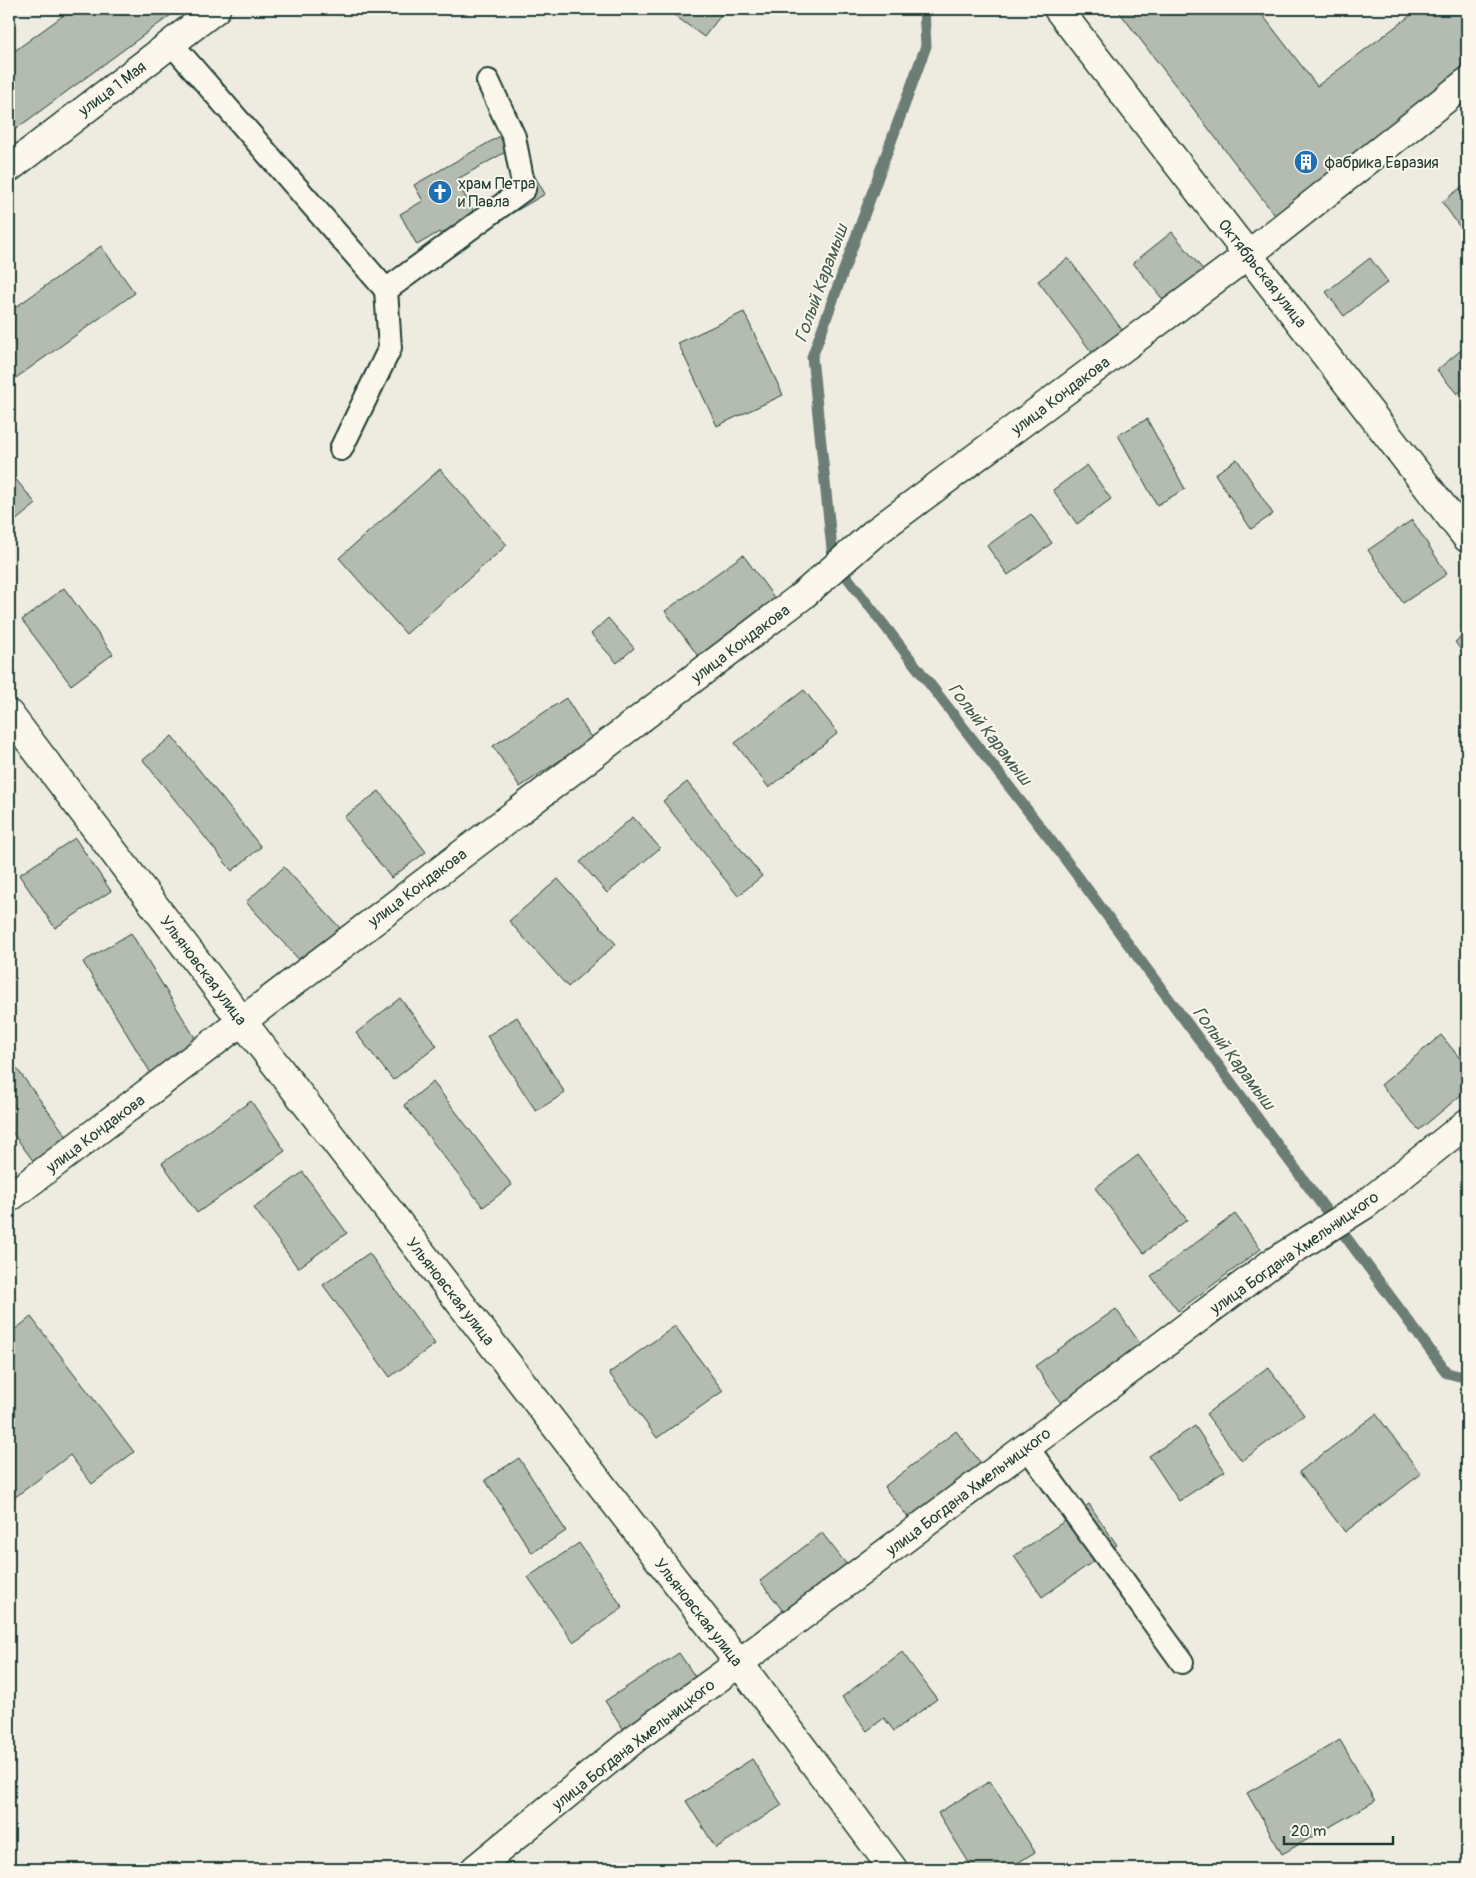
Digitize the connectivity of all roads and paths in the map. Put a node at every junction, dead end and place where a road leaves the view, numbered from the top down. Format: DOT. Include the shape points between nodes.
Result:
graph roads {
  1 [pos="216,9"];
  2 [pos="1058,9"];
  3 [pos="171,43"];
  4 [pos="488,82"];
  5 [pos="1467,82"];
  6 [pos="9,168"];
  7 [pos="1249,254"];
  8 [pos="386,290"];
  9 [pos="341,449"];
  10 [pos="1467,538"];
  11 [pos="9,714"];
  12 [pos="242,1021"];
  13 [pos="1467,1123"];
  14 [pos="9,1198"];
  15 [pos="1027,1447"];
  16 [pos="1182,1662"];
  17 [pos="738,1663"];
  18 [pos="476,1869"];
  19 [pos="893,1869"];
  1 -- 3 [label="street, улица 1 Мая"];
  2 -- 7 [label="street, Октябрьская улица"];
  3 -- 6 [label="street, улица 1 Мая"];
  3 -- 8 [label="lane"];
  4 -- 8 [label="lane" via="514,137 524,189"];
  5 -- 7 [label="street, улица Кондакова"];
  7 -- 10 [label="street, Октябрьская улица"];
  7 -- 12 [label="street, улица Кондакова" via="874,534 802,596"];
  8 -- 9 [label="lane" via="390,348"];
  11 -- 12 [label="street, Ульяновская улица"];
  12 -- 14 [label="street, улица Кондакова"];
  12 -- 17 [label="street, Ульяновская улица"];
  13 -- 15 [label="street, улица Богдана Хмельницкого" via="1366,1204 1272,1263"];
  15 -- 16 [label="lane"];
  15 -- 17 [label="street, улица Богдана Хмельницкого"];
  17 -- 18 [label="street, улица Богдана Хмельницкого" via="637,1737"];
  17 -- 19 [label="street, Ульяновская улица"];
}
